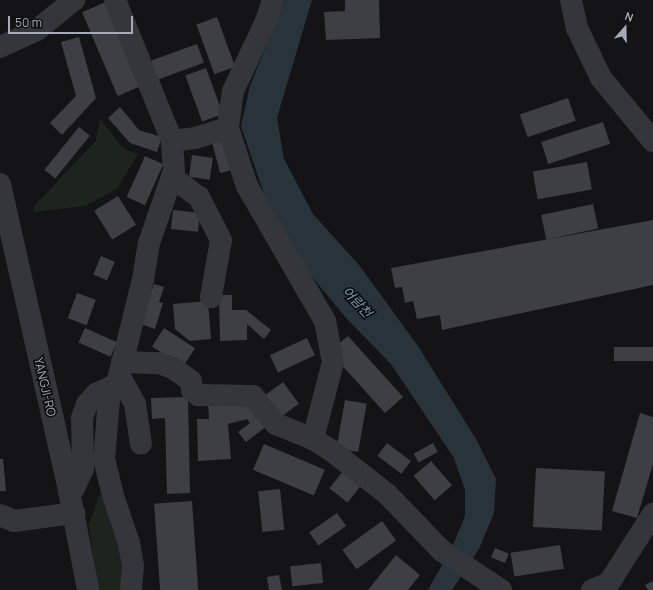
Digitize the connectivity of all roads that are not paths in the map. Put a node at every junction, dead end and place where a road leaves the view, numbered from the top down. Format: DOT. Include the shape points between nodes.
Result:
graph roads {
  1 [pos="74,0"];
  2 [pos="115,0"];
  3 [pos="273,0"];
  4 [pos="572,0"];
  5 [pos="0,47"];
  6 [pos="228,128"];
  7 [pos="653,140"];
  8 [pos="172,141"];
  9 [pos="172,177"];
  10 [pos="0,184"];
  11 [pos="211,297"];
  12 [pos="117,375"];
  13 [pos="312,438"];
  14 [pos="141,444"];
  15 [pos="70,491"];
  16 [pos="74,513"];
  17 [pos="0,514"];
  18 [pos="653,514"];
  19 [pos="485,585"];
  20 [pos="606,588"];
  21 [pos="88,590"];
  22 [pos="132,590"];
  1 -- 5 [label="street" via="36,30"];
  2 -- 8 [label="street"];
  3 -- 6 [label="street" via="266,21 233,91"];
  4 -- 7 [label="street" via="577,28 601,78"];
  6 -- 8 [label="street" via="195,138"];
  6 -- 13 [label="street" via="247,186 325,321 333,362"];
  8 -- 9 [label="street"];
  9 -- 11 [label="street" via="199,197 221,240"];
  9 -- 12 [label="street" via="149,243 143,280"];
  10 -- 15 [label="street, YANGJI-RO"];
  12 -- 13 [label="street" via="159,363 173,368 192,381 192,390 198,395 253,396 276,424"];
  12 -- 14 [label="street" via="135,404"];
  12 -- 15 [label="street" via="87,404 82,418 84,470"];
  12 -- 22 [label="street" via="104,459 129,543 133,566"];
  13 -- 19 [label="street" via="387,494 442,551"];
  15 -- 16 [label="street, YANGJI-RO"];
  16 -- 17 [label="street" via="14,521"];
  16 -- 21 [label="street, YANGJI-RO"];
  18 -- 20 [label="street"];
}
